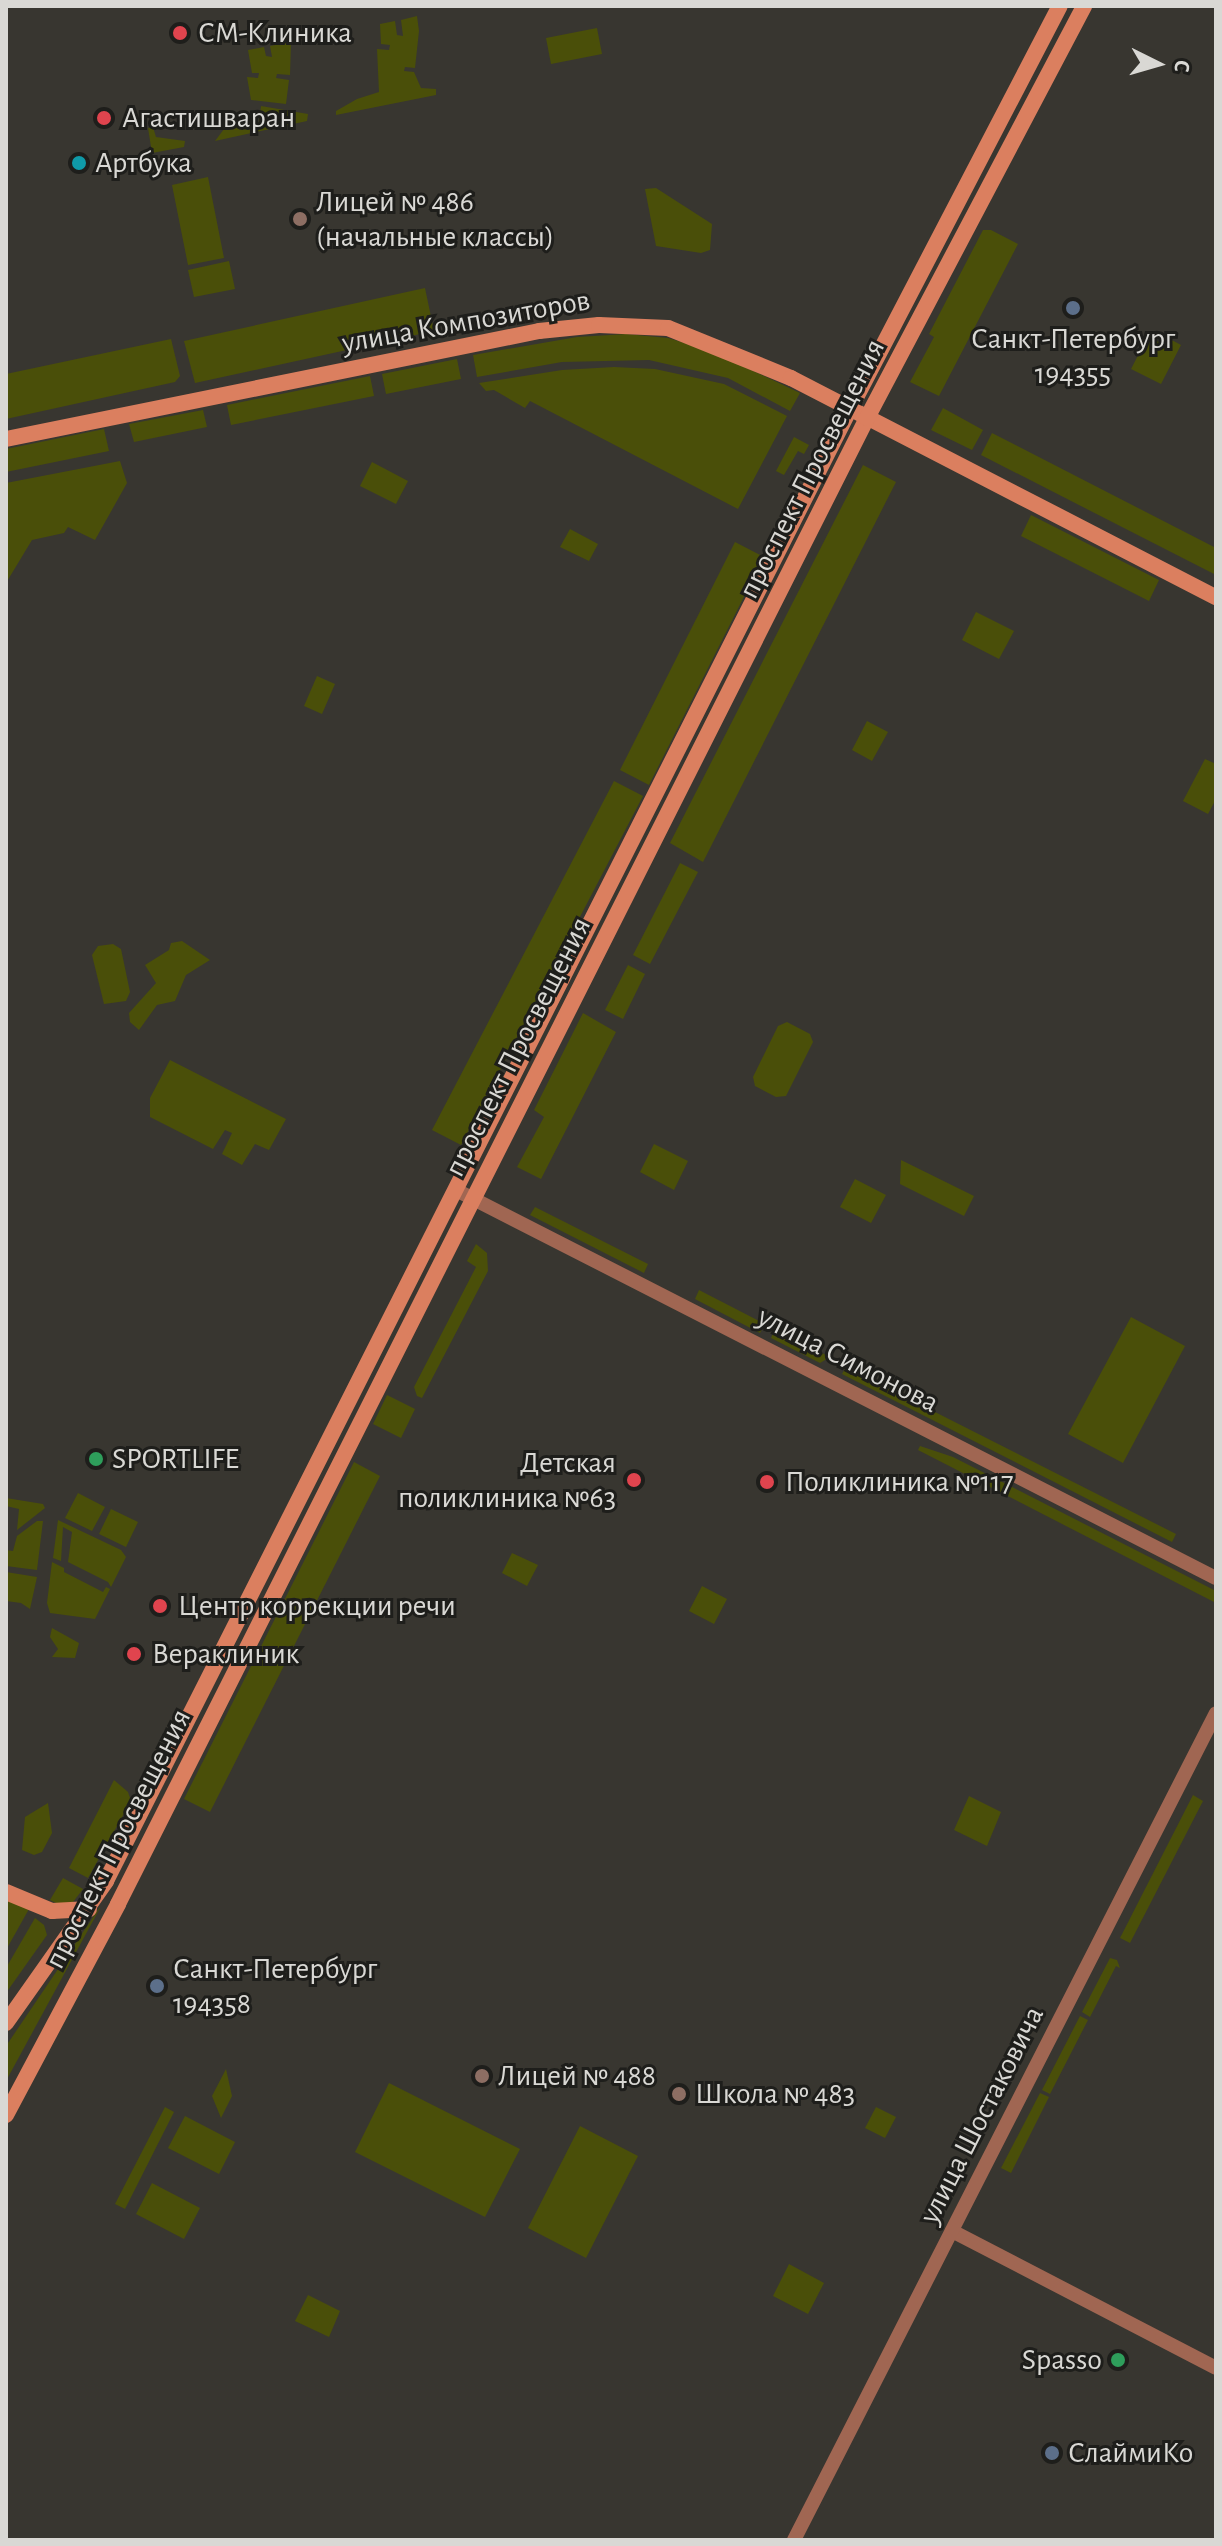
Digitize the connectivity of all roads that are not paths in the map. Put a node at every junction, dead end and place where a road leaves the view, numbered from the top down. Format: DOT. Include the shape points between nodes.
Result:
graph roads {
  1 [pos="1060,6"];
  2 [pos="1084,6"];
  3 [pos="852,406"];
  4 [pos="870,415"];
  5 [pos="6,429"];
  6 [pos="6,439"];
  7 [pos="1216,587"];
  8 [pos="1216,597"];
  9 [pos="456,1190"];
  10 [pos="473,1199"];
  11 [pos="1216,1578"];
  12 [pos="1216,1713"];
  13 [pos="6,1892"];
  14 [pos="89,1909"];
  15 [pos="6,2023"];
  16 [pos="7,2109"];
  17 [pos="952,2231"];
  18 [pos="1216,2368"];
  19 [pos="794,2540"];
  1 -- 3 [label="main road, проспект Просвещения"];
  2 -- 4 [label="main road, проспект Просвещения"];
  3 -- 4 [label="main road, улица Композиторов"];
  3 -- 5 [label="main road, улица Композиторов" via="710,331 670,320 612,318 538,325"];
  3 -- 6 [label="main road, улица Композиторов" via="687,334 668,328 599,325 539,331"];
  3 -- 9 [label="main road, проспект Просвещения"];
  4 -- 7 [label="main road, улица Композиторов"];
  4 -- 8 [label="main road, улица Композиторов"];
  4 -- 10 [label="main road, проспект Просвещения"];
  9 -- 10 [label="street, улица Симонова"];
  9 -- 14 [label="main road, проспект Просвещения"];
  10 -- 11 [label="street, улица Симонова"];
  10 -- 16 [label="main road, проспект Просвещения" via="118,1904"];
  12 -- 17 [label="street, улица Шостаковича"];
  13 -- 14 [label="main road" via="52,1911"];
  14 -- 15 [label="main road, проспект Просвещения"];
  17 -- 18 [label="street"];
  17 -- 19 [label="street, улица Шостаковича"];
}
